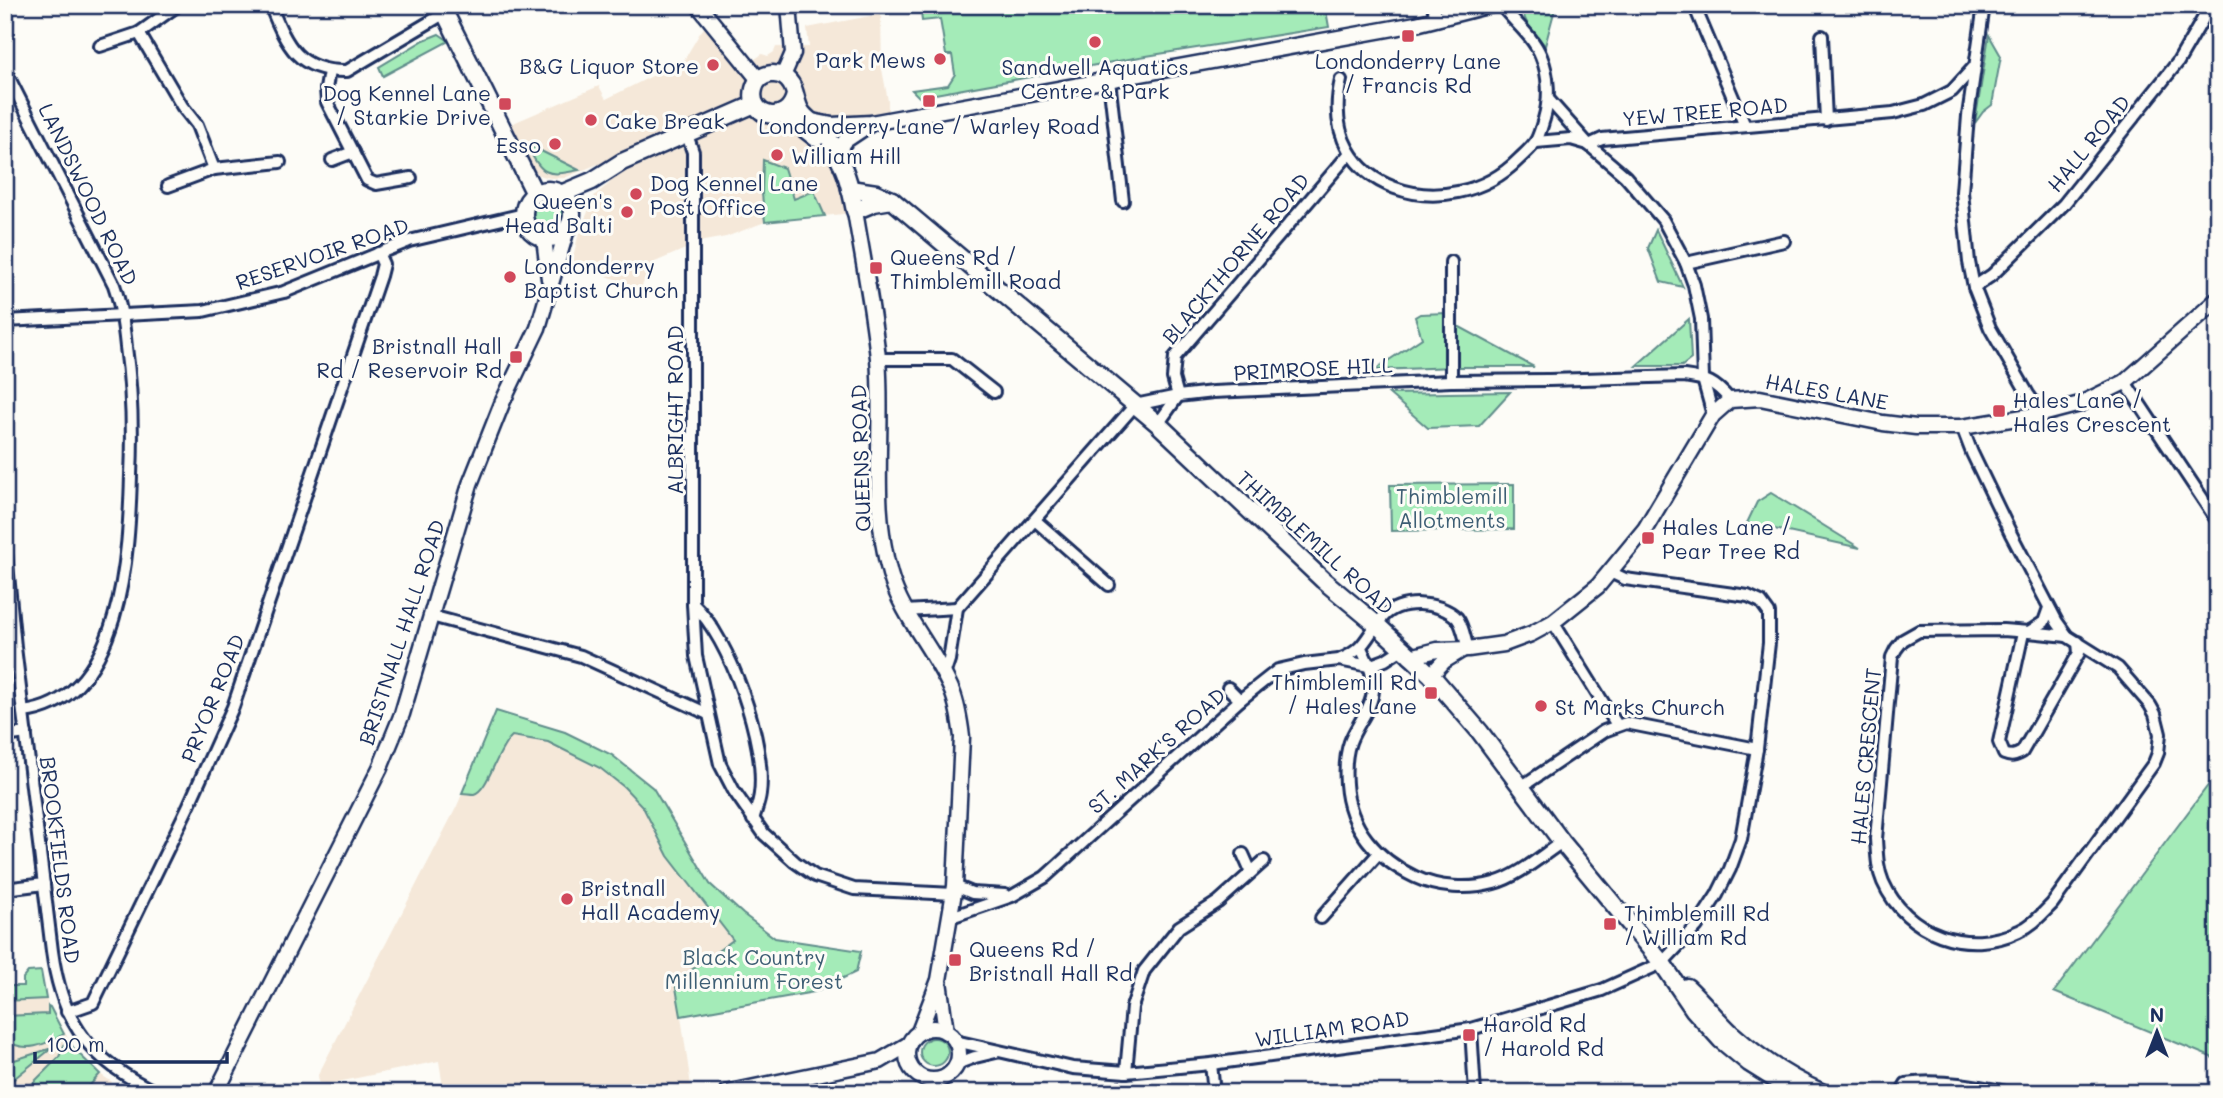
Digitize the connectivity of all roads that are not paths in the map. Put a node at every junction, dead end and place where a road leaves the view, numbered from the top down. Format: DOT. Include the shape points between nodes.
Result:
graph roads {
  1 [pos="178,5"];
  2 [pos="270,5"];
  3 [pos="698,5"];
  4 [pos="789,5"];
  5 [pos="1492,5"];
  6 [pos="1501,5"];
  7 [pos="1694,5"];
  8 [pos="1984,5"];
  9 [pos="2211,5"];
  10 [pos="443,9"];
  11 [pos="1434,12"];
  12 [pos="139,33"];
  13 [pos="1822,36"];
  14 [pos="100,46"];
  15 [pos="1974,67"];
  16 [pos="5,70"];
  17 [pos="328,71"];
  18 [pos="783,76"];
  19 [pos="760,80"];
  20 [pos="1109,80"];
  21 [pos="1341,80"];
  22 [pos="795,95"];
  23 [pos="1549,100"];
  24 [pos="755,104"];
  25 [pos="780,114"];
  26 [pos="1826,120"];
  27 [pos="812,121"];
  28 [pos="871,123"];
  29 [pos="1745,127"];
  30 [pos="686,132"];
  31 [pos="1536,142"];
  32 [pos="1589,145"];
  33 [pos="354,152"];
  34 [pos="835,154"];
  35 [pos="1349,154"];
  36 [pos="332,160"];
  37 [pos="280,162"];
  38 [pos="214,169"];
  39 [pos="411,178"];
  40 [pos="592,181"];
  41 [pos="168,186"];
  42 [pos="850,189"];
  43 [pos="535,194"];
  44 [pos="561,194"];
  45 [pos="892,200"];
  46 [pos="1122,201"];
  47 [pos="855,211"];
  48 [pos="524,214"];
  49 [pos="568,227"];
  50 [pos="544,238"];
  51 [pos="1784,241"];
  52 [pos="378,253"];
  53 [pos="1451,262"];
  54 [pos="1686,263"];
  55 [pos="1974,286"];
  56 [pos="550,287"];
  57 [pos="2218,299"];
  58 [pos="122,316"];
  59 [pos="5,321"];
  60 [pos="878,359"];
  61 [pos="1703,379"];
  62 [pos="1451,381"];
  63 [pos="2125,382"];
  64 [pos="994,392"];
  65 [pos="1178,396"];
  66 [pos="1730,400"];
  67 [pos="1136,405"];
  68 [pos="2042,414"];
  69 [pos="1713,415"];
  70 [pos="1158,424"];
  71 [pos="1962,427"];
  72 [pos="1036,521"];
  73 [pos="2218,522"];
  74 [pos="5,543"];
  75 [pos="1610,572"];
  76 [pos="1109,586"];
  77 [pos="693,604"];
  78 [pos="957,608"];
  79 [pos="2049,608"];
  80 [pos="905,611"];
  81 [pos="431,616"];
  82 [pos="1553,622"];
  83 [pos="1377,625"];
  84 [pos="2026,633"];
  85 [pos="2072,639"];
  86 [pos="1361,648"];
  87 [pos="1466,649"];
  88 [pos="1406,653"];
  89 [pos="1339,660"];
  90 [pos="1369,666"];
  91 [pos="944,675"];
  92 [pos="1431,675"];
  93 [pos="1228,688"];
  94 [pos="1240,700"];
  95 [pos="23,712"];
  96 [pos="708,714"];
  97 [pos="1617,725"];
  98 [pos="26,733"];
  99 [pos="5,736"];
  100 [pos="1757,749"];
  101 [pos="1521,788"];
  102 [pos="752,820"];
  103 [pos="1562,842"];
  104 [pos="1243,854"];
  105 [pos="1378,854"];
  106 [pos="1264,860"];
  107 [pos="1251,872"];
  108 [pos="44,884"];
  109 [pos="5,889"];
  110 [pos="955,890"];
  111 [pos="1012,896"];
  112 [pos="951,917"];
  113 [pos="1321,918"];
  114 [pos="1662,964"];
  115 [pos="939,980"];
  116 [pos="67,1013"];
  117 [pos="1471,1029"];
  118 [pos="951,1036"];
  119 [pos="914,1038"];
  120 [pos="999,1051"];
  121 [pos="880,1062"];
  122 [pos="1211,1065"];
  123 [pos="914,1070"];
  124 [pos="952,1070"];
  125 [pos="1126,1072"];
  126 [pos="158,1093"];
  127 [pos="216,1093"];
  128 [pos="726,1093"];
  129 [pos="924,1093"];
  130 [pos="936,1093"];
  131 [pos="1214,1093"];
  132 [pos="1475,1093"];
  133 [pos="1797,1093"];
  134 [pos="1823,1093"];
  135 [pos="1900,1093"];
  136 [pos="2011,1093"];
  1 -- 12 [label="street"];
  2 -- 17 [label="street" via="294,53 307,64"];
  3 -- 19 [label="street"];
  4 -- 18 [label="street" via="793,52"];
  5 -- 11 [label="street"];
  6 -- 23 [label="street" via="1542,57"];
  7 -- 29 [label="street"];
  8 -- 15 [label="street"];
  9 -- 55 [label="street, HALL ROAD" via="2178,62 2064,204 1992,275"];
  10 -- 17 [label="street" via="347,71"];
  10 -- 43 [label="main road"];
  11 -- 20 [label="street"];
  12 -- 14 [label="street"];
  12 -- 38 [label="street" via="197,125"];
  13 -- 26 [label="street"];
  15 -- 26 [label="street, YEW TREE ROAD" via="1952,91 1924,105"];
  15 -- 55 [label="street" via="1962,192"];
  16 -- 58 [label="street, LANDSWOOD ROAD" via="114,285"];
  17 -- 33 [label="street" via="327,102"];
  18 -- 19 [label="main road" via="768,74"];
  18 -- 22 [label="main road"];
  19 -- 24 [label="main road" via="753,90"];
  20 -- 28 [label="street"];
  20 -- 46 [label="street"];
  21 -- 35 [label="street" via="1338,111"];
  22 -- 25 [label="main road" via="788,110"];
  22 -- 27 [label="main road" via="802,113"];
  23 -- 31 [label="street"];
  23 -- 32 [label="street"];
  24 -- 25 [label="main road" via="763,113"];
  24 -- 30 [label="main road"];
  25 -- 34 [label="main road"];
  26 -- 29 [label="street, YEW TREE ROAD"];
  27 -- 28 [label="street"];
  27 -- 34 [label="main road"];
  28 -- 34 [label="street"];
  29 -- 32 [label="street, YEW TREE ROAD" via="1602,139"];
  30 -- 40 [label="main road"];
  30 -- 77 [label="street, ALBRIGHT ROAD" via="693,152"];
  31 -- 32 [label="street" via="1572,139"];
  31 -- 35 [label="street" via="1508,170 1449,194 1408,192 1366,173"];
  32 -- 54 [label="street" via="1625,176 1663,220"];
  33 -- 36 [label="street"];
  33 -- 39 [label="street" via="367,180 376,184"];
  34 -- 42 [label="main road"];
  35 -- 65 [label="street, BLACKTHORNE ROAD" via="1175,357 1173,378"];
  37 -- 38 [label="street"];
  38 -- 41 [label="street"];
  40 -- 44 [label="main road"];
  40 -- 49 [label="main road"];
  42 -- 45 [label="main road, THIMBLEMILL ROAD"];
  42 -- 47 [label="main road"];
  43 -- 44 [label="main road" via="546,190"];
  43 -- 48 [label="main road"];
  44 -- 49 [label="main road" via="572,214"];
  45 -- 47 [label="main road"];
  45 -- 67 [label="main road, THIMBLEMILL ROAD"];
  47 -- 60 [label="street, QUEENS ROAD"];
  48 -- 50 [label="main road" via="530,230"];
  48 -- 52 [label="street, RESERVOIR ROAD" via="409,241"];
  49 -- 50 [label="main road"];
  49 -- 56 [label="street, BRISTNALL HALL ROAD"];
  50 -- 56 [label="street, BRISTNALL HALL ROAD"];
  51 -- 54 [label="street"];
  52 -- 58 [label="street, RESERVOIR ROAD" via="312,282 247,302 204,312"];
  52 -- 116 [label="street, PRYOR ROAD" via="383,264 380,276 233,707 93,1003"];
  53 -- 62 [label="street"];
  54 -- 61 [label="street" via="1700,319"];
  55 -- 68 [label="street" via="1990,328"];
  56 -- 81 [label="street, BRISTNALL HALL ROAD" via="538,328 470,484"];
  57 -- 63 [label="street, HALES LANE"];
  58 -- 59 [label="street, RESERVOIR ROAD"];
  58 -- 95 [label="street, LANDSWOOD ROAD" via="132,393 132,450 128,542 118,610 91,668 76,686 52,704"];
  60 -- 64 [label="street" via="952,359"];
  60 -- 80 [label="street, QUEENS ROAD" via="879,520 890,575"];
  61 -- 62 [label="street, PRIMROSE HILL"];
  61 -- 66 [label="street" via="1717,385"];
  61 -- 69 [label="street"];
  62 -- 65 [label="street, PRIMROSE HILL"];
  63 -- 68 [label="street, HALES LANE" via="2080,404"];
  63 -- 73 [label="street"];
  65 -- 67 [label="street"];
  65 -- 70 [label="street"];
  66 -- 69 [label="street"];
  66 -- 71 [label="street, HALES LANE" via="1760,398 1894,424"];
  67 -- 70 [label="main road, THIMBLEMILL ROAD"];
  67 -- 72 [label="street"];
  68 -- 71 [label="street, HALES LANE"];
  69 -- 75 [label="street" via="1645,529"];
  70 -- 83 [label="main road, THIMBLEMILL ROAD"];
  71 -- 79 [label="street, HALES CRESCENT"];
  72 -- 76 [label="street"];
  72 -- 78 [label="street"];
  74 -- 95 [label="street, BROOKFIELDS ROAD"];
  75 -- 82 [label="street"];
  75 -- 100 [label="street" via="1625,579 1748,596 1761,602 1769,613 1769,643"];
  77 -- 96 [label="street, ALBRIGHT ROAD" via="696,656"];
  77 -- 102 [label="street" via="722,645 753,723 760,793"];
  78 -- 80 [label="street"];
  78 -- 91 [label="street"];
  79 -- 84 [label="street" via="2044,622"];
  79 -- 85 [label="street, HALES CRESCENT"];
  80 -- 91 [label="street, QUEENS ROAD"];
  81 -- 96 [label="street" via="581,656"];
  81 -- 127 [label="street, BRISTNALL HALL ROAD" via="380,768"];
  82 -- 87 [label="street" via="1504,644"];
  82 -- 97 [label="street"];
  83 -- 86 [label="street, ST. MARK'S ROAD"];
  83 -- 87 [label="street" via="1395,609 1411,604 1434,606 1459,620"];
  83 -- 88 [label="main road, THIMBLEMILL ROAD"];
  84 -- 85 [label="street, HALES CRESCENT"];
  84 -- 85 [label="street" via="1999,742 2000,749 2010,756 2022,752 2079,653"];
  84 -- 85 [label="street, HALES CRESCENT" via="1919,631 1903,640 1892,657 1877,859 1884,884 1899,908 1925,930 1943,938 1992,940 2037,920 2154,763 2160,734 2150,705 2118,668"];
  86 -- 89 [label="street, ST. MARK'S ROAD"];
  86 -- 90 [label="street"];
  87 -- 88 [label="street"];
  87 -- 92 [label="street"];
  88 -- 90 [label="street"];
  88 -- 92 [label="main road, THIMBLEMILL ROAD"];
  89 -- 90 [label="street, ST. MARK'S ROAD"];
  89 -- 94 [label="street, ST. MARK'S ROAD" via="1278,670"];
  90 -- 105 [label="street" via="1373,689 1345,765 1347,800 1358,830"];
  91 -- 110 [label="street, QUEENS ROAD" via="959,713 962,737"];
  92 -- 101 [label="main road, THIMBLEMILL ROAD"];
  93 -- 94 [label="street"];
  94 -- 111 [label="street, ST. MARK'S ROAD" via="1045,877"];
  95 -- 98 [label="street, BROOKFIELDS ROAD"];
  96 -- 102 [label="street, ALBRIGHT ROAD" via="720,764"];
  97 -- 100 [label="street"];
  97 -- 101 [label="street"];
  98 -- 99 [label="street"];
  98 -- 108 [label="street, BROOKFIELDS ROAD"];
  100 -- 114 [label="street" via="1741,839 1730,869 1697,926"];
  101 -- 103 [label="main road, THIMBLEMILL ROAD"];
  102 -- 110 [label="street, ALBRIGHT ROAD" via="782,852 815,876 854,889"];
  103 -- 105 [label="street" via="1494,883 1459,887 1426,882"];
  103 -- 114 [label="main road, THIMBLEMILL ROAD"];
  104 -- 107 [label="street"];
  105 -- 113 [label="street"];
  106 -- 107 [label="street"];
  107 -- 125 [label="street" via="1218,902 1179,927 1144,971 1132,1007"];
  108 -- 109 [label="street"];
  108 -- 116 [label="street, BROOKFIELDS ROAD" via="54,965"];
  110 -- 111 [label="street"];
  110 -- 112 [label="street, QUEENS ROAD"];
  111 -- 112 [label="street, ST. MARK'S ROAD"];
  112 -- 115 [label="street, QUEENS ROAD"];
  114 -- 117 [label="street, WILLIAM ROAD" via="1602,990"];
  114 -- 133 [label="main road, THIMBLEMILL ROAD" via="1721,1040"];
  114 -- 134 [label="main road, THIMBLEMILL ROAD" via="1755,1053"];
  115 -- 118 [label="street, QUEENS ROAD"];
  115 -- 119 [label="street, QUEENS ROAD"];
  116 -- 126 [label="street" via="94,1051 128,1078"];
  117 -- 122 [label="street, WILLIAM ROAD"];
  117 -- 132 [label="street"];
  118 -- 119 [label="street" via="936,1028"];
  118 -- 120 [label="street, WILLIAM ROAD"];
  118 -- 124 [label="street" via="959,1054"];
  119 -- 121 [label="street"];
  119 -- 123 [label="street" via="907,1055"];
  120 -- 124 [label="street, WILLIAM ROAD" via="975,1056"];
  120 -- 125 [label="street, WILLIAM ROAD" via="1073,1068"];
  121 -- 123 [label="street"];
  121 -- 128 [label="street"];
  122 -- 125 [label="street, WILLIAM ROAD"];
  122 -- 131 [label="street"];
  123 -- 124 [label="street" via="933,1079"];
  123 -- 129 [label="street"];
  124 -- 130 [label="street"];
  135 -- 136 [label="street" via="1906,1084 1917,1082"];
}
